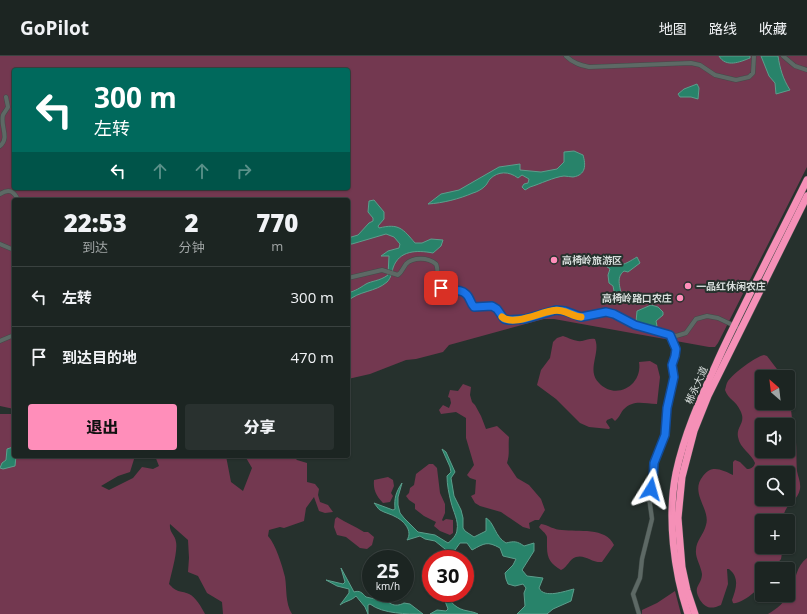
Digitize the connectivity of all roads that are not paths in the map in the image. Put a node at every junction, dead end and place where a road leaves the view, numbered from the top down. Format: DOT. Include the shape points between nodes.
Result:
graph roads {
  1 [pos="566,56"];
  2 [pos="754,56"];
  3 [pos="783,56"];
  4 [pos="807,70"];
  5 [pos="6,97"];
  6 [pos="0,146"];
  7 [pos="807,180"];
  8 [pos="0,194"];
  9 [pos="807,196"];
  10 [pos="17,198"];
  11 [pos="0,244"];
  12 [pos="12,249"];
  13 [pos="350,278"];
  14 [pos="738,327"];
  15 [pos="670,335"];
  16 [pos="12,336"];
  17 [pos="6,340"];
  18 [pos="0,341"];
  19 [pos="0,345"];
  20 [pos="639,614"];
  21 [pos="688,614"];
  22 [pos="695,614"];
  1 -- 2 [label="street" via="579,65 589,67 691,63 700,65 716,75 736,80 749,77 753,73"];
  3 -- 4 [label="street" via="795,66"];
  5 -- 6 [label="street" via="8,107 3,116 5,139"];
  7 -- 14 [label="highway, 郴永大道"];
  8 -- 10 [label="street" via="6,190 11,191"];
  9 -- 14 [label="highway, 郴永大道"];
  11 -- 12 [label="street"];
  13 -- 15 [label="street" via="380,270 398,275 410,261 428,260 436,264 438,285 441,288 464,292 474,307 494,307 505,320 525,319 556,310 581,317 606,312 635,325"];
  14 -- 15 [label="street" via="713,316 702,316 694,320 684,335"];
  14 -- 21 [label="highway, 郴永大道" via="702,394 688,430 676,474 672,518 676,566"];
  14 -- 22 [label="highway, 郴永大道" via="694,431 682,477 678,518 682,567"];
  15 -- 20 [label="street" via="676,349 672,365 674,377 667,408 665,435 654,463 649,497 652,519 640,578 633,594"];
  16 -- 17 [label="street"];
  17 -- 18 [label="street"];
  17 -- 19 [label="street"];
}
